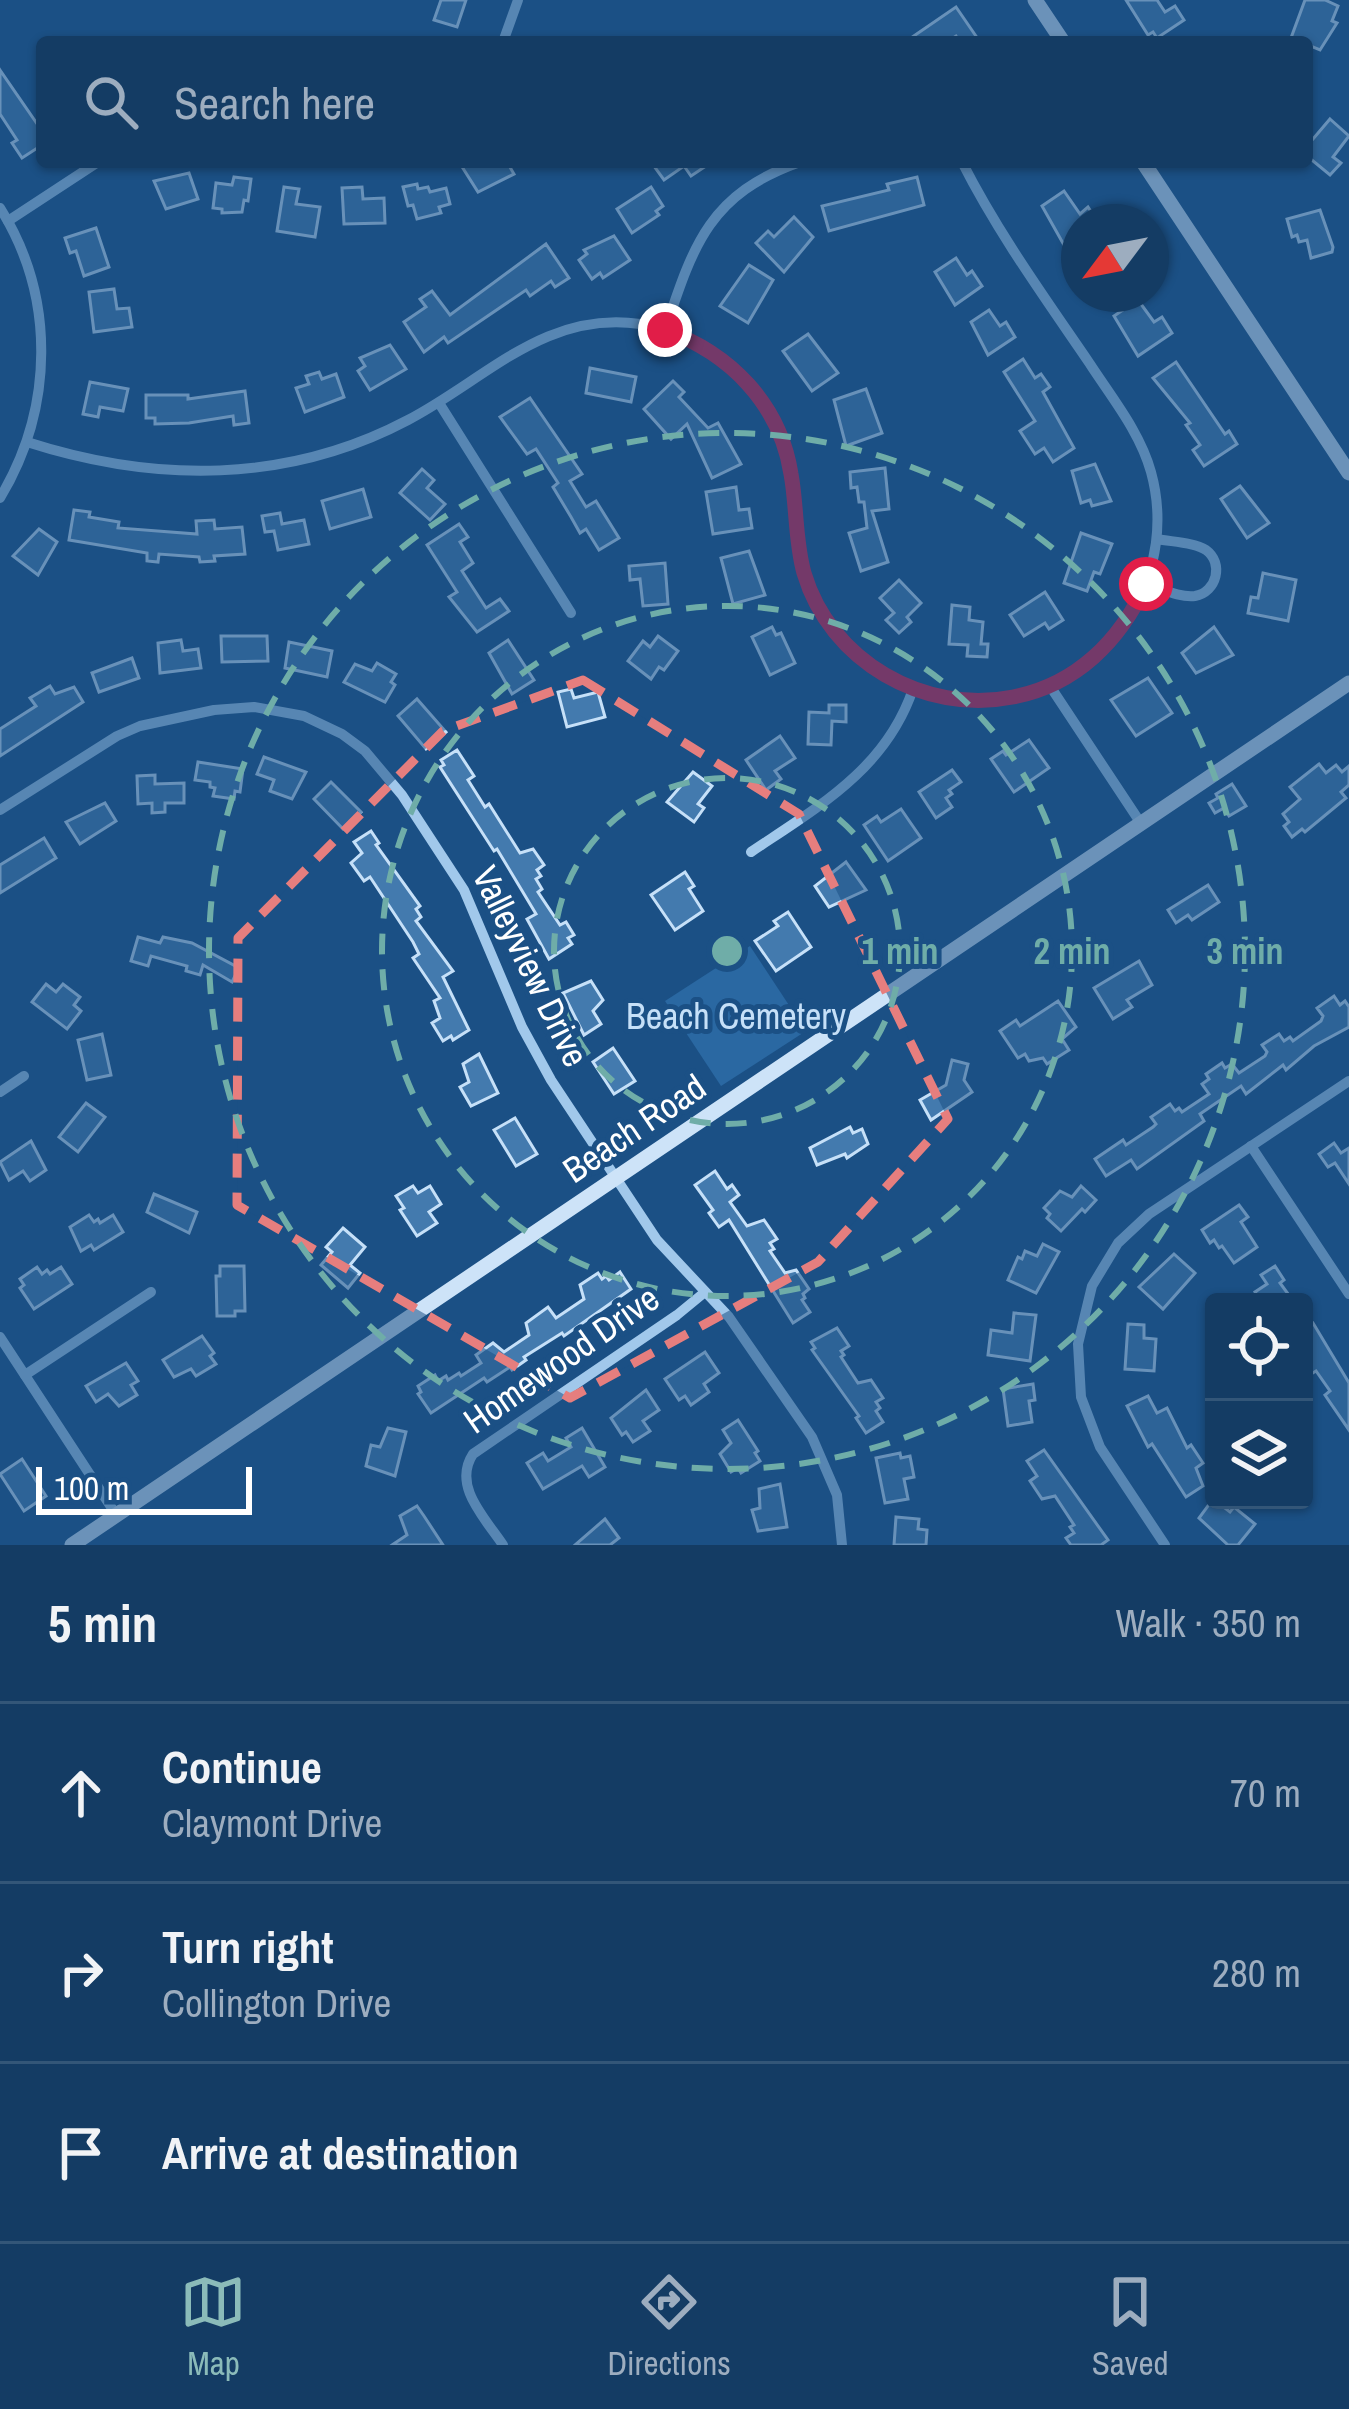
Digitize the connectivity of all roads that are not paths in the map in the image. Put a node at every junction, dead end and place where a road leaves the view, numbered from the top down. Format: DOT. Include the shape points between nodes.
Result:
graph roads {
  1 [pos="518,0"];
  2 [pos="1035,0"];
  3 [pos="505,36"];
  4 [pos="1057,36"];
  5 [pos="89,168"];
  6 [pos="787,168"];
  7 [pos="965,168"];
  8 [pos="1147,168"];
  9 [pos="0,208"];
  10 [pos="8,221"];
  11 [pos="665,330"];
  12 [pos="439,403"];
  13 [pos="27,442"];
  14 [pos="1349,472"];
  15 [pos="0,498"];
  16 [pos="1157,539"];
  17 [pos="1146,584"];
  18 [pos="571,613"];
  19 [pos="1349,682"];
  20 [pos="1050,686"];
  21 [pos="913,689"];
  22 [pos="0,810"];
  23 [pos="1140,822"];
  24 [pos="751,852"];
  25 [pos="24,1076"];
  26 [pos="1349,1081"];
  27 [pos="0,1092"];
  28 [pos="1251,1146"];
  29 [pos="614,1177"];
  30 [pos="151,1292"];
  31 [pos="705,1292"];
  32 [pos="1349,1294"];
  33 [pos="0,1337"];
  34 [pos="25,1375"];
  35 [pos="117,1516"];
  36 [pos="72,1545"];
  37 [pos="503,1545"];
  38 [pos="842,1545"];
  39 [pos="1166,1545"];
  1 -- 3 [label="street"];
  2 -- 4 [label="street"];
  5 -- 10 [label="street"];
  6 -- 11 [label="street" via="756,182 709,226 687,261"];
  7 -- 16 [label="street" via="1136,434 1156,491"];
  8 -- 14 [label="street"];
  9 -- 10 [label="street"];
  10 -- 13 [label="street" via="41,327"];
  11 -- 12 [label="street" via="570,326 512,352"];
  11 -- 21 [label="street" via="720,357 763,402 788,458 813,596 850,649"];
  12 -- 13 [label="street" via="333,452 244,470 139,470"];
  12 -- 18 [label="street"];
  13 -- 15 [label="street"];
  16 -- 17 [label="street"];
  16 -- 17 [label="street" via="1204,550 1216,575 1193,596"];
  17 -- 20 [label="street" via="1109,643"];
  19 -- 23 [label="street, Beach Road"];
  20 -- 21 [label="street" via="988,701"];
  20 -- 23 [label="street"];
  21 -- 24 [label="street" via="870,765"];
  22 -- 29 [label="street, Valleyview Drive" via="117,736 166,719 254,707 304,716 342,734 387,774 451,869 538,1058"];
  23 -- 29 [label="street, Beach Road"];
  25 -- 27 [label="street"];
  26 -- 28 [label="street"];
  28 -- 32 [label="street"];
  28 -- 39 [label="street" via="1132,1228 1099,1270 1082,1318 1077,1360 1088,1421"];
  29 -- 31 [label="street, Valleyview Drive"];
  29 -- 35 [label="street, Beach Road"];
  30 -- 34 [label="street"];
  31 -- 37 [label="street, Homewood Drive" via="473,1454 465,1483"];
  31 -- 38 [label="street, Valleyview Drive" via="823,1457"];
  33 -- 34 [label="street"];
  34 -- 35 [label="street"];
  35 -- 36 [label="street, Beach Road"];
}
